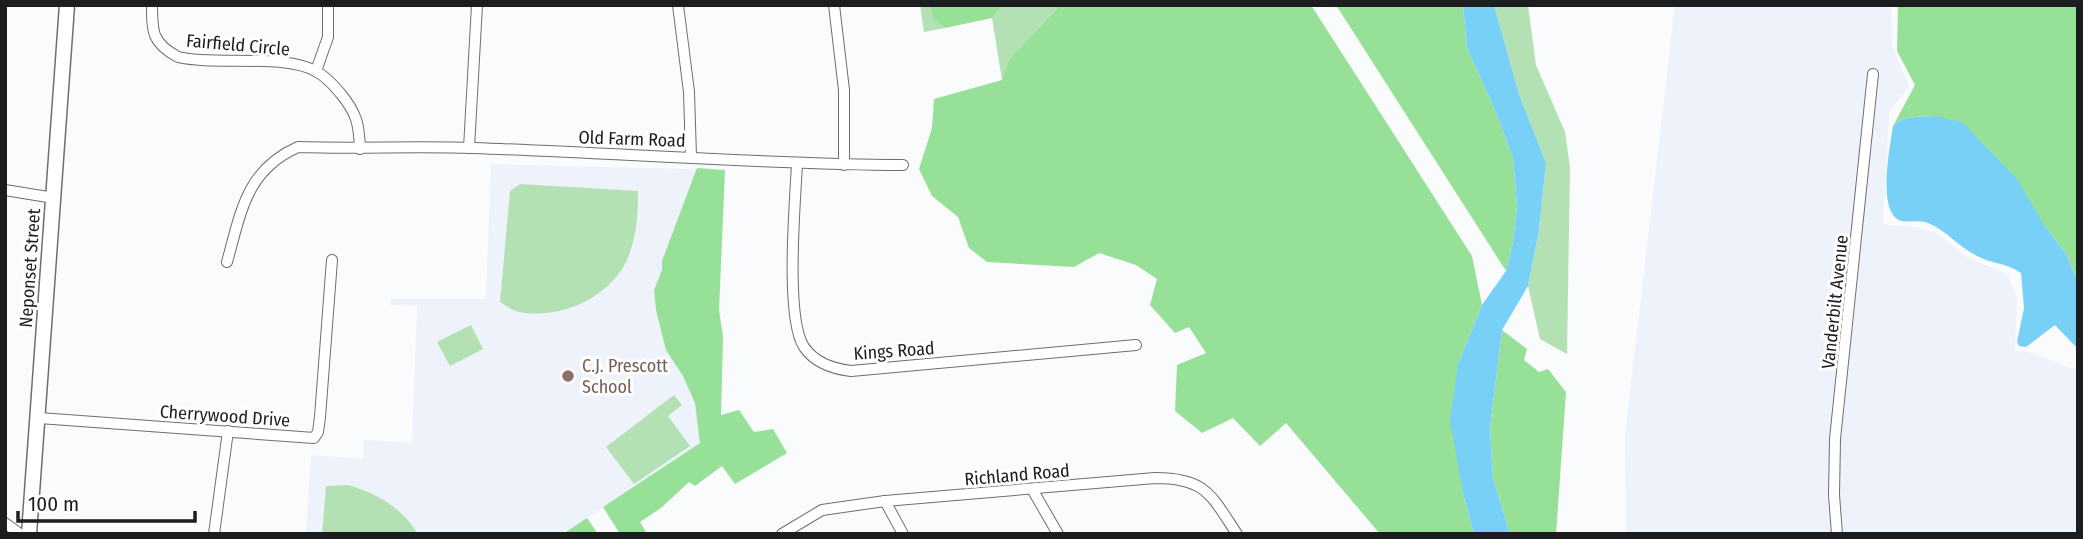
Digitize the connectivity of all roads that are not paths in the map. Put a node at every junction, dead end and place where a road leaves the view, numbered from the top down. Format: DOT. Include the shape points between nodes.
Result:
graph roads {
  1 [pos="67,5"];
  2 [pos="152,5"];
  3 [pos="328,5"];
  4 [pos="477,5"];
  5 [pos="678,5"];
  6 [pos="834,5"];
  7 [pos="316,71"];
  8 [pos="1873,74"];
  9 [pos="469,148"];
  10 [pos="360,149"];
  11 [pos="691,157"];
  12 [pos="797,164"];
  13 [pos="844,165"];
  14 [pos="903,165"];
  15 [pos="5,190"];
  16 [pos="54,198"];
  17 [pos="332,260"];
  18 [pos="227,262"];
  19 [pos="1136,345"];
  20 [pos="39,418"];
  21 [pos="228,431"];
  22 [pos="1032,489"];
  23 [pos="885,501"];
  24 [pos="5,523"];
  25 [pos="20,534"];
  26 [pos="29,534"];
  27 [pos="214,534"];
  28 [pos="782,534"];
  29 [pos="903,534"];
  30 [pos="1058,534"];
  31 [pos="1237,534"];
  32 [pos="1837,534"];
  1 -- 16 [label="main road, Neponset Street"];
  2 -- 7 [label="street, Fairfield Circle" via="155,38 178,57 289,64"];
  3 -- 7 [label="street" via="328,37"];
  4 -- 9 [label="street"];
  5 -- 11 [label="street"];
  6 -- 13 [label="street" via="844,90"];
  7 -- 10 [label="street" via="352,109 359,123"];
  8 -- 32 [label="street, Vanderbilt Avenue" via="1835,439"];
  9 -- 10 [label="street, Old Farm Road"];
  9 -- 11 [label="street, Old Farm Road"];
  10 -- 18 [label="street, Old Farm Road" via="298,147 279,155 249,191"];
  11 -- 12 [label="street, Old Farm Road"];
  12 -- 13 [label="street, Old Farm Road"];
  12 -- 19 [label="street, Kings Road" via="795,327 811,355 834,369"];
  13 -- 14 [label="street, Old Farm Road"];
  15 -- 16 [label="street"];
  16 -- 20 [label="main road, Neponset Street"];
  17 -- 21 [label="street, Cherrywood Drive" via="318,432 314,438"];
  20 -- 21 [label="street, Cherrywood Drive"];
  20 -- 26 [label="main road, Neponset Street"];
  21 -- 27 [label="street"];
  22 -- 23 [label="street, Richland Road"];
  22 -- 30 [label="street"];
  22 -- 31 [label="street, Richland Road" via="1180,478 1211,494"];
  23 -- 28 [label="street, Richland Road" via="822,510"];
  23 -- 29 [label="street"];
  24 -- 25 [label="street"];
}
